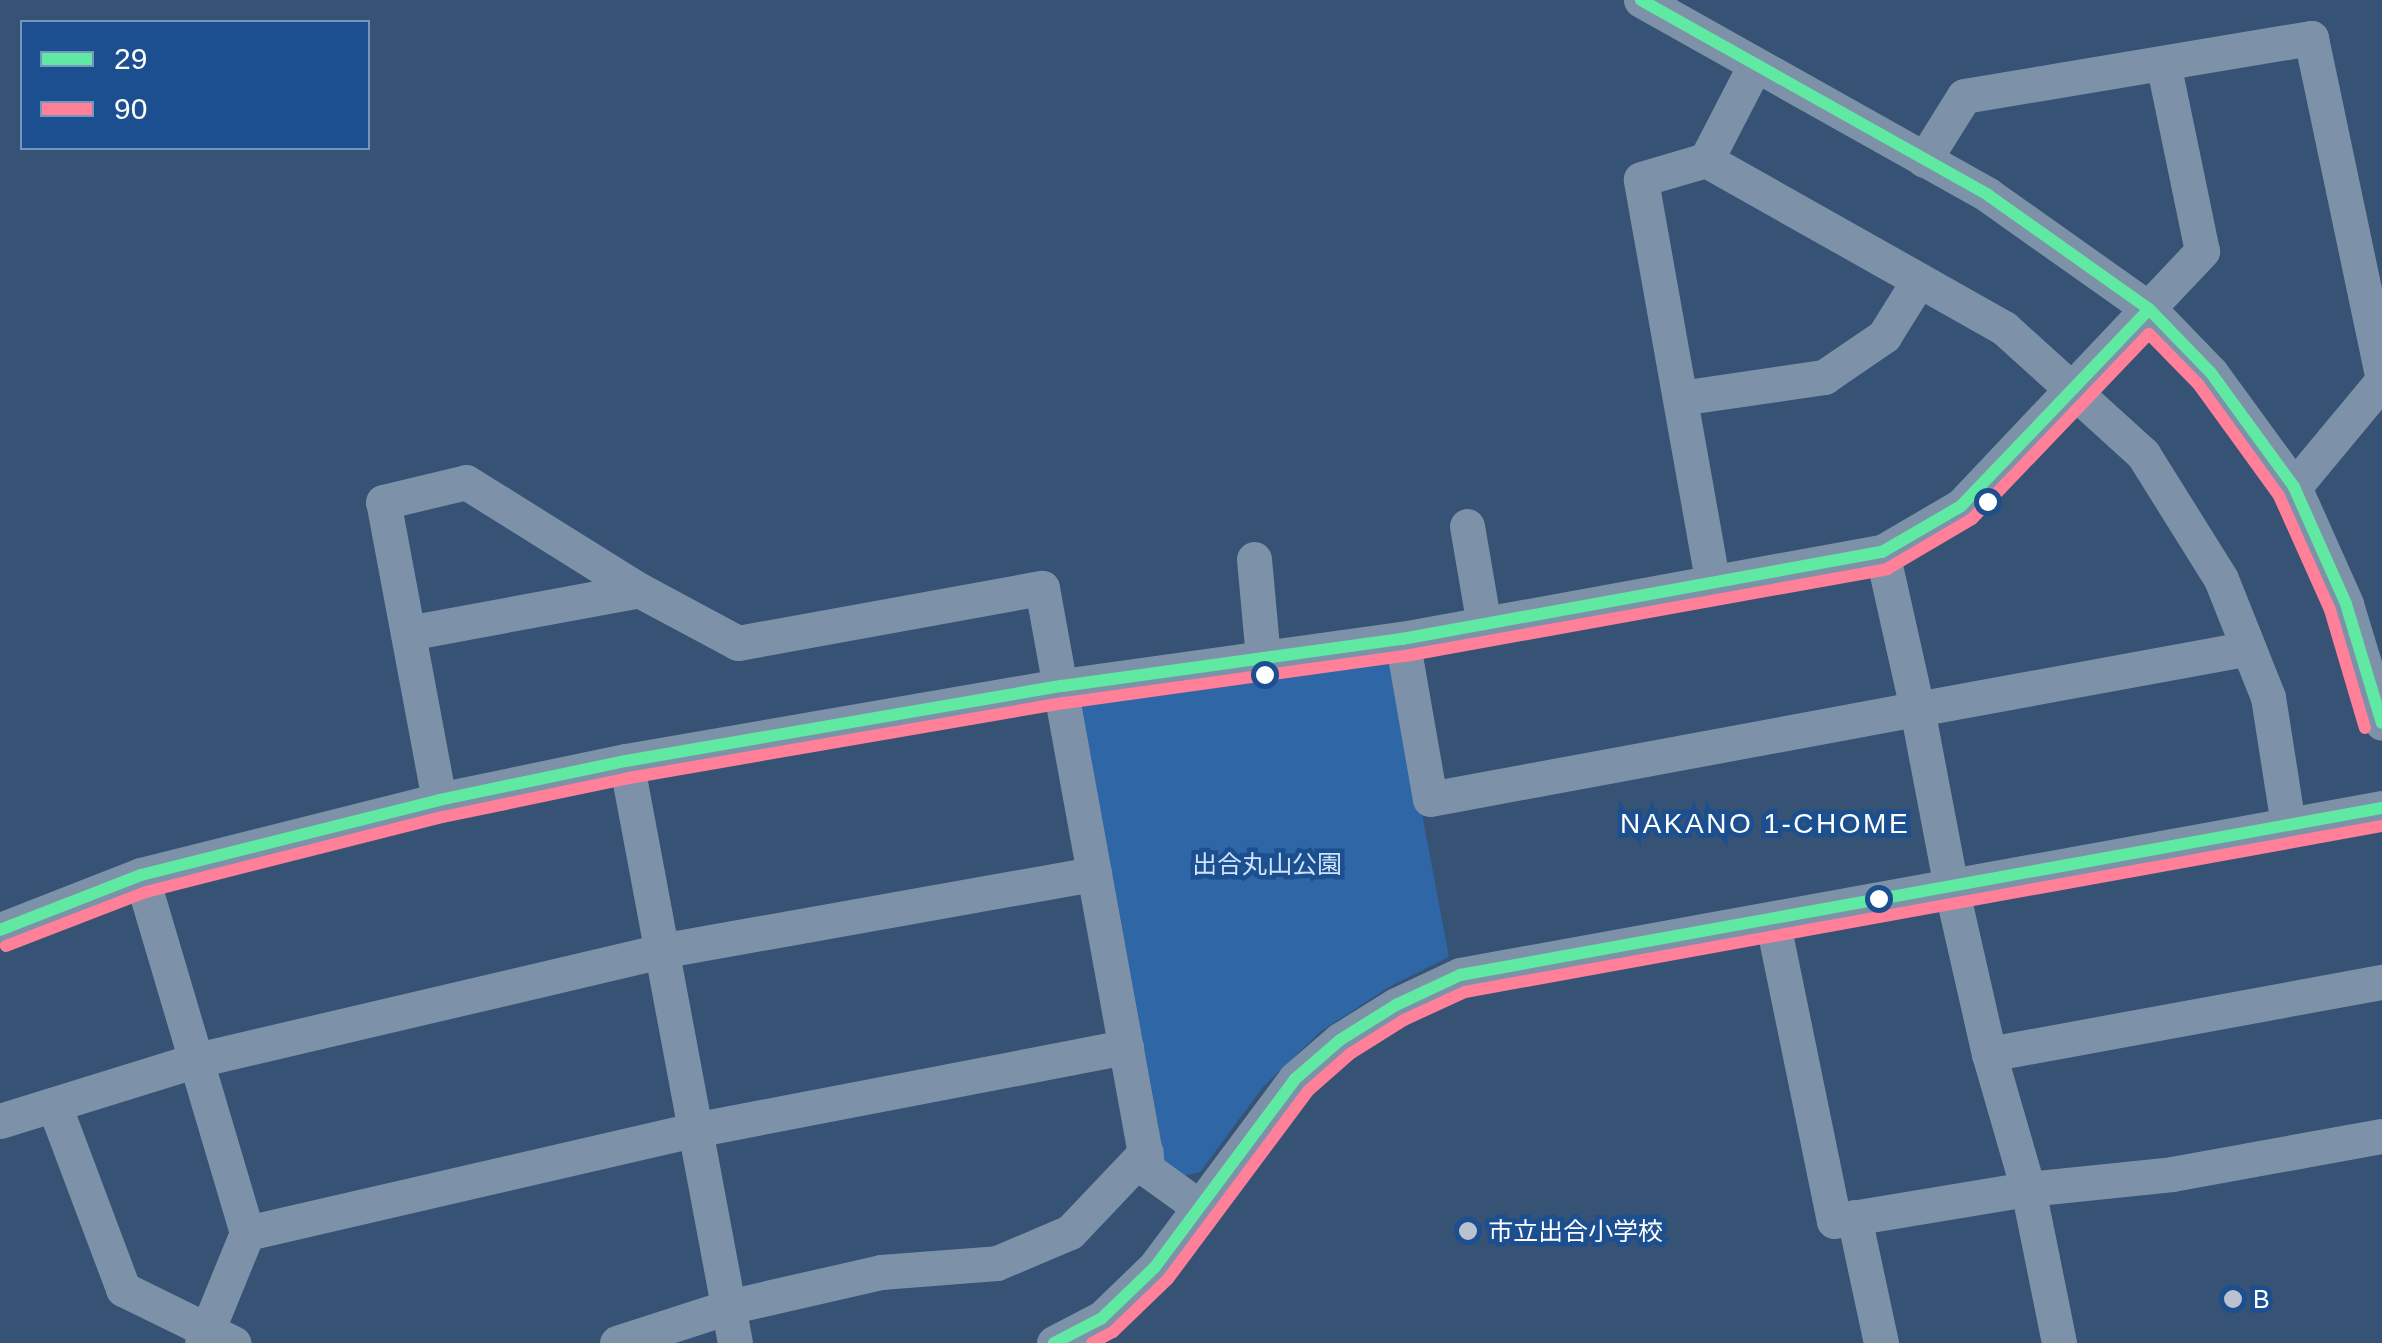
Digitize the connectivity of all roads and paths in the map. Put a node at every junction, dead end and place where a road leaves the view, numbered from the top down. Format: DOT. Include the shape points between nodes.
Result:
graph roads {
  1 [pos="1642,0"];
  2 [pos="2162,63"];
  3 [pos="1754,67"];
  4 [pos="1706,160"];
  5 [pos="1924,160"];
  6 [pos="1919,280"];
  7 [pos="2150,309"];
  8 [pos="2382,378"];
  9 [pos="2072,390"];
  10 [pos="1680,398"];
  11 [pos="2294,487"];
  12 [pos="1467,526"];
  13 [pos="1882,552"];
  14 [pos="1254,559"];
  15 [pos="1713,586"];
  16 [pos="639,590"];
  17 [pos="1484,625"];
  18 [pos="408,633"];
  19 [pos="1402,639"];
  20 [pos="2248,648"];
  21 [pos="1264,658"];
  22 [pos="1062,686"];
  23 [pos="1917,709"];
  24 [pos="2382,723"];
  25 [pos="626,761"];
  26 [pos="440,800"];
  27 [pos="2382,808"];
  28 [pos="2288,825"];
  29 [pos="1094,874"];
  30 [pos="141,875"];
  31 [pos="1951,887"];
  32 [pos="1772,920"];
  33 [pos="0,930"];
  34 [pos="660,952"];
  35 [pos="2382,982"];
  36 [pos="1126,1047"];
  37 [pos="1989,1054"];
  38 [pos="197,1060"];
  39 [pos="54,1105"];
  40 [pos="0,1122"];
  41 [pos="694,1130"];
  42 [pos="2382,1136"];
  43 [pos="1146,1152"];
  44 [pos="2028,1189"];
  45 [pos="1198,1206"];
  46 [pos="1854,1218"];
  47 [pos="248,1233"];
  48 [pos="728,1307"];
  49 [pos="214,1339"];
  50 [pos="617,1343"];
  51 [pos="734,1343"];
  52 [pos="1054,1343"];
  53 [pos="1881,1343"];
  54 [pos="2058,1343"];
  1 -- 3 [label="street"];
  2 -- 5 [label="street" via="1964,96"];
  2 -- 7 [label="street" via="2202,251"];
  2 -- 8 [label="street" via="2311,38"];
  3 -- 4 [label="street"];
  3 -- 5 [label="street"];
  4 -- 6 [label="street"];
  4 -- 10 [label="street" via="1641,179"];
  5 -- 7 [label="street" via="1988,194"];
  6 -- 9 [label="street" via="2004,328"];
  6 -- 10 [label="street" via="1884,336 1824,378"];
  7 -- 9 [label="street"];
  7 -- 11 [label="street" via="2212,373"];
  8 -- 11 [label="street"];
  9 -- 13 [label="street" via="1961,506"];
  9 -- 20 [label="street" via="2143,454 2221,579"];
  10 -- 15 [label="street"];
  11 -- 24 [label="street" via="2346,604"];
  12 -- 17 [label="street"];
  13 -- 15 [label="street"];
  13 -- 23 [label="street"];
  14 -- 21 [label="street"];
  15 -- 17 [label="street"];
  16 -- 18 [label="street"];
  16 -- 18 [label="street" via="466,482 383,502"];
  16 -- 22 [label="street" via="738,643 1042,588"];
  17 -- 19 [label="street"];
  18 -- 26 [label="street"];
  19 -- 21 [label="street"];
  19 -- 23 [label="street" via="1430,799"];
  20 -- 23 [label="street"];
  20 -- 28 [label="street" via="2268,697"];
  21 -- 22 [label="street"];
  22 -- 25 [label="street"];
  22 -- 29 [label="street"];
  23 -- 31 [label="street"];
  25 -- 26 [label="street"];
  25 -- 34 [label="street"];
  26 -- 30 [label="street"];
  27 -- 28 [label="street"];
  28 -- 31 [label="street"];
  29 -- 34 [label="street"];
  29 -- 36 [label="street"];
  30 -- 33 [label="street"];
  30 -- 38 [label="street"];
  31 -- 32 [label="street"];
  31 -- 37 [label="street"];
  32 -- 45 [label="street" via="1460,976 1396,1005 1295,1079"];
  32 -- 46 [label="street" via="1834,1221"];
  34 -- 38 [label="street"];
  34 -- 41 [label="street"];
  35 -- 37 [label="street"];
  36 -- 41 [label="street"];
  36 -- 43 [label="street"];
  37 -- 44 [label="street"];
  38 -- 39 [label="street"];
  38 -- 47 [label="street"];
  39 -- 40 [label="street"];
  39 -- 49 [label="street" via="123,1289"];
  41 -- 47 [label="street"];
  41 -- 48 [label="street"];
  42 -- 44 [label="street" via="2172,1174"];
  43 -- 45 [label="street" via="1148,1170"];
  43 -- 48 [label="street" via="1070,1232 997,1263 881,1272"];
  44 -- 46 [label="street"];
  44 -- 54 [label="street"];
  45 -- 52 [label="street" via="1155,1267 1102,1318"];
  46 -- 53 [label="street"];
  47 -- 49 [label="street"];
  48 -- 50 [label="street"];
  48 -- 51 [label="street"];
}
